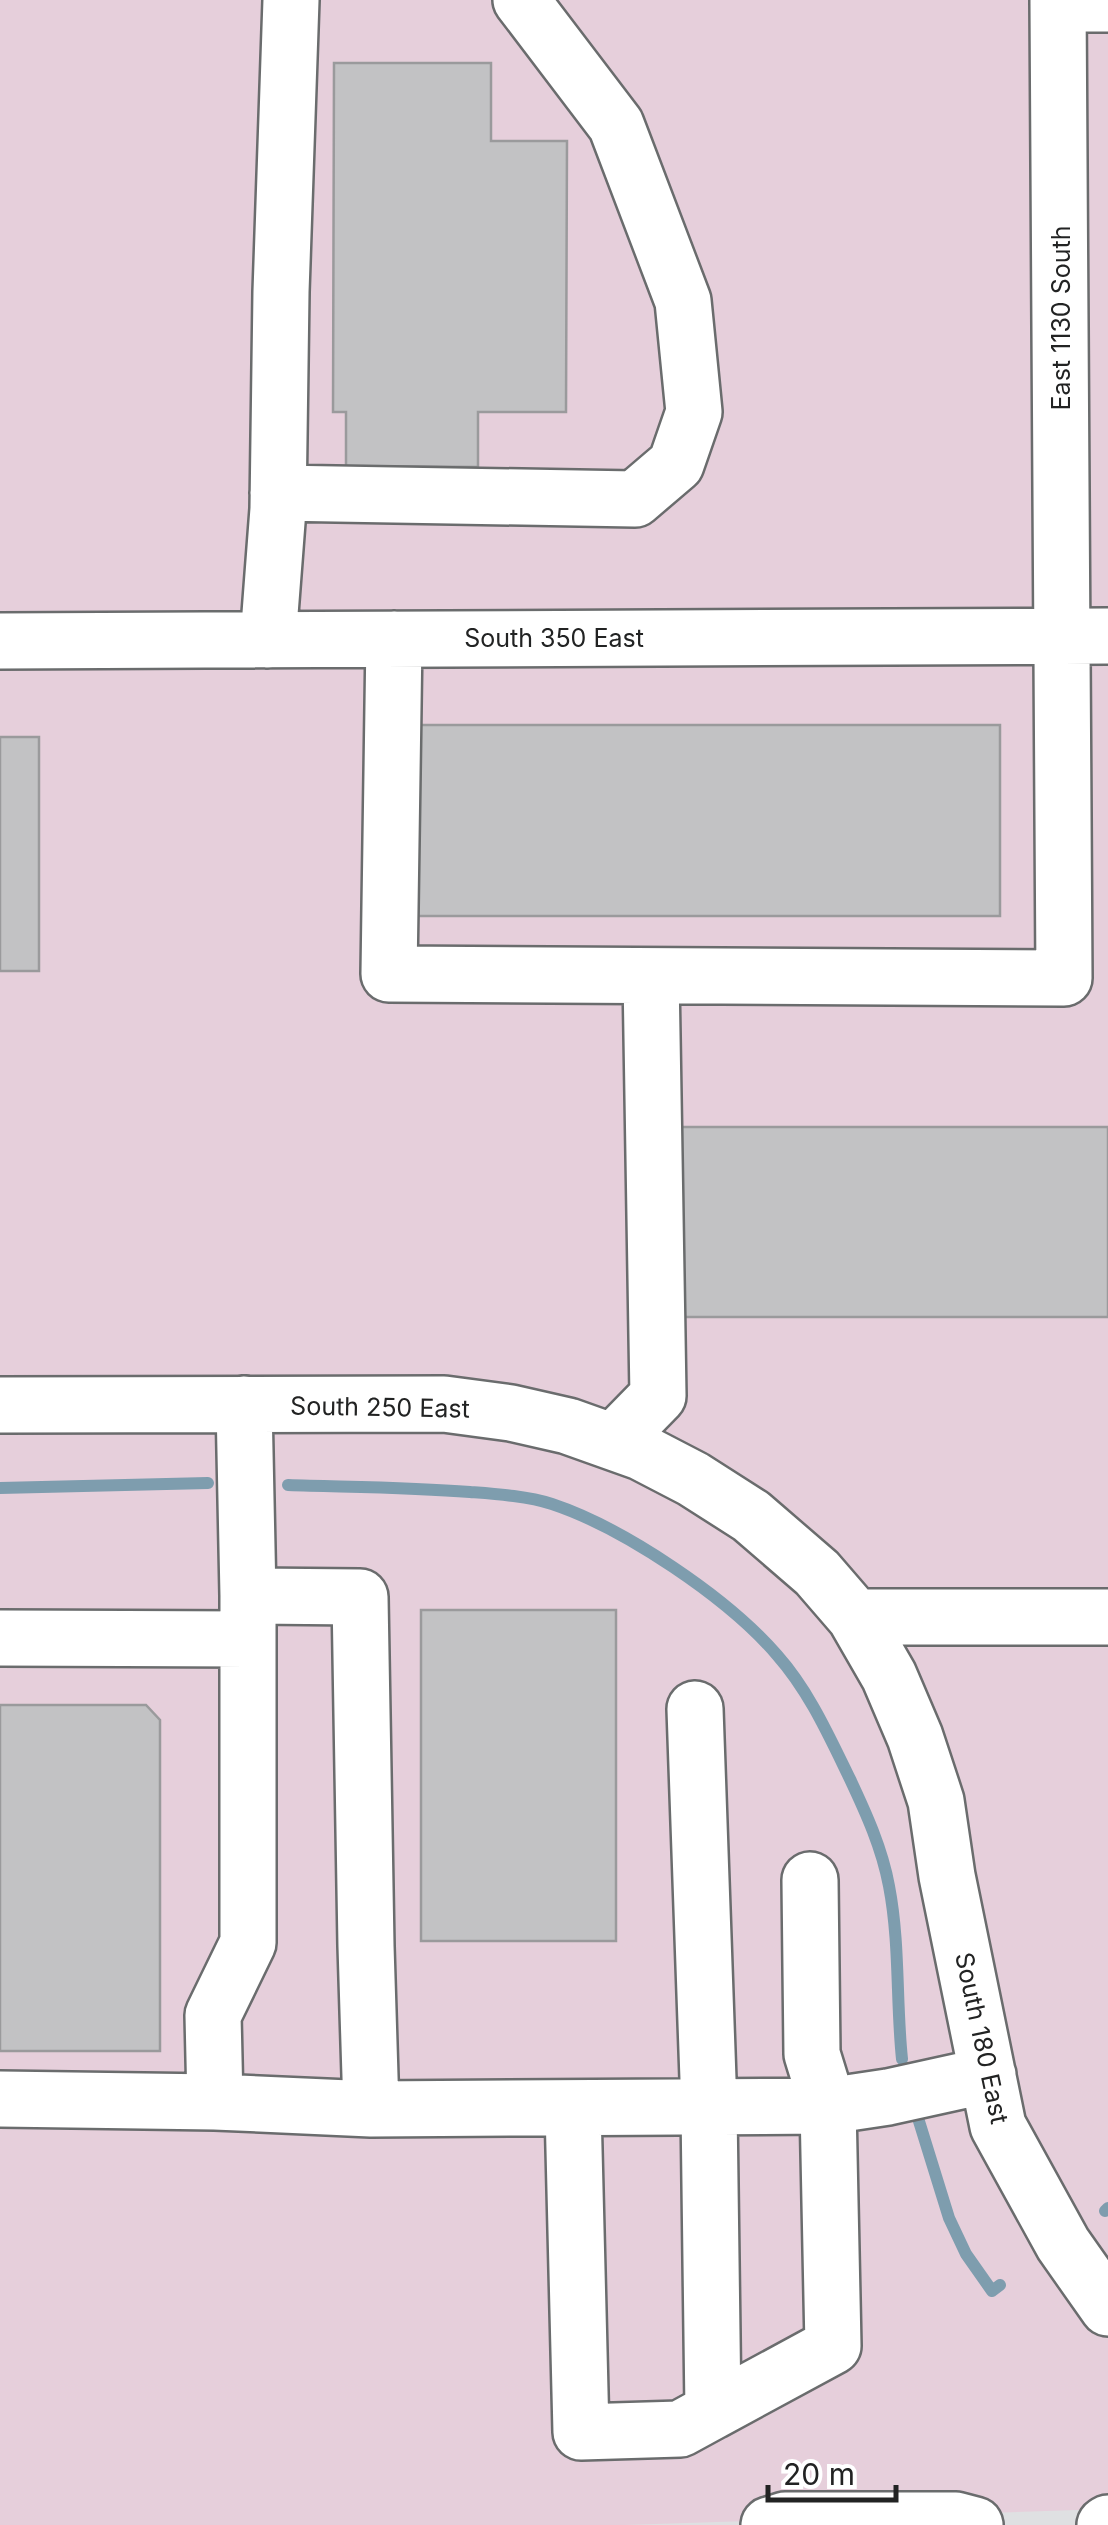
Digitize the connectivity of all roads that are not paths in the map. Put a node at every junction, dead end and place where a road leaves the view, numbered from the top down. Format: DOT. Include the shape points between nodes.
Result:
graph roads {
  1 [pos="292,0"];
  2 [pos="522,0"];
  3 [pos="1075,3"];
  4 [pos="1084,287"];
  5 [pos="278,494"];
  6 [pos="1086,636"];
  7 [pos="394,639"];
  8 [pos="268,640"];
  9 [pos="0,641"];
  10 [pos="652,976"];
  11 [pos="244,1404"];
  12 [pos="0,1405"];
  13 [pos="613,1442"];
  14 [pos="855,1617"];
  15 [pos="1108,1617"];
  16 [pos="248,1618"];
  17 [pos="0,1638"];
  18 [pos="695,1709"];
  19 [pos="810,1880"];
  20 [pos="956,1918"];
  21 [pos="988,2075"];
  22 [pos="0,2099"];
  23 [pos="215,2102"];
  24 [pos="828,2106"];
  25 [pos="709,2108"];
  26 [pos="371,2110"];
  27 [pos="573,2110"];
  28 [pos="1108,2308"];
  29 [pos="713,2410"];
  30 [pos="963,2523"];
  31 [pos="769,2525"];
  1 -- 5 [label="street"];
  2 -- 5 [label="street" via="616,126 682,301 694,412 676,464 635,500"];
  3 -- 4 [label="street, East 1130 South"];
  4 -- 6 [label="street, East 1130 South"];
  5 -- 8 [label="street"];
  6 -- 7 [label="street, South 350 East"];
  6 -- 10 [label="street, East 1130 South" via="1064,978"];
  7 -- 8 [label="street, South 350 East"];
  7 -- 10 [label="street" via="389,974"];
  8 -- 9 [label="street, South 350 East"];
  10 -- 13 [label="street" via="658,1396"];
  11 -- 12 [label="street, South 250 East"];
  11 -- 13 [label="street, South 250 East" via="444,1404 511,1412"];
  11 -- 16 [label="street"];
  13 -- 14 [label="street, South 250 East" via="693,1479 751,1516"];
  14 -- 15 [label="street"];
  14 -- 20 [label="street, South 250 East" via="915,1736 936,1801"];
  16 -- 17 [label="street"];
  16 -- 23 [label="street" via="248,1943 213,2015"];
  16 -- 26 [label="street" via="360,1597"];
  18 -- 25 [label="street"];
  19 -- 24 [label="street" via="812,2054"];
  20 -- 21 [label="street, South 180 East"];
  21 -- 24 [label="street"];
  21 -- 28 [label="street, South 180 East" via="998,2126"];
  22 -- 23 [label="street"];
  23 -- 26 [label="street"];
  24 -- 25 [label="street"];
  24 -- 29 [label="street" via="833,2346"];
  25 -- 27 [label="street"];
  25 -- 29 [label="street"];
  26 -- 27 [label="street"];
  27 -- 29 [label="street" via="581,2432 680,2428"];
  30 -- 31 [label="street"];
}
